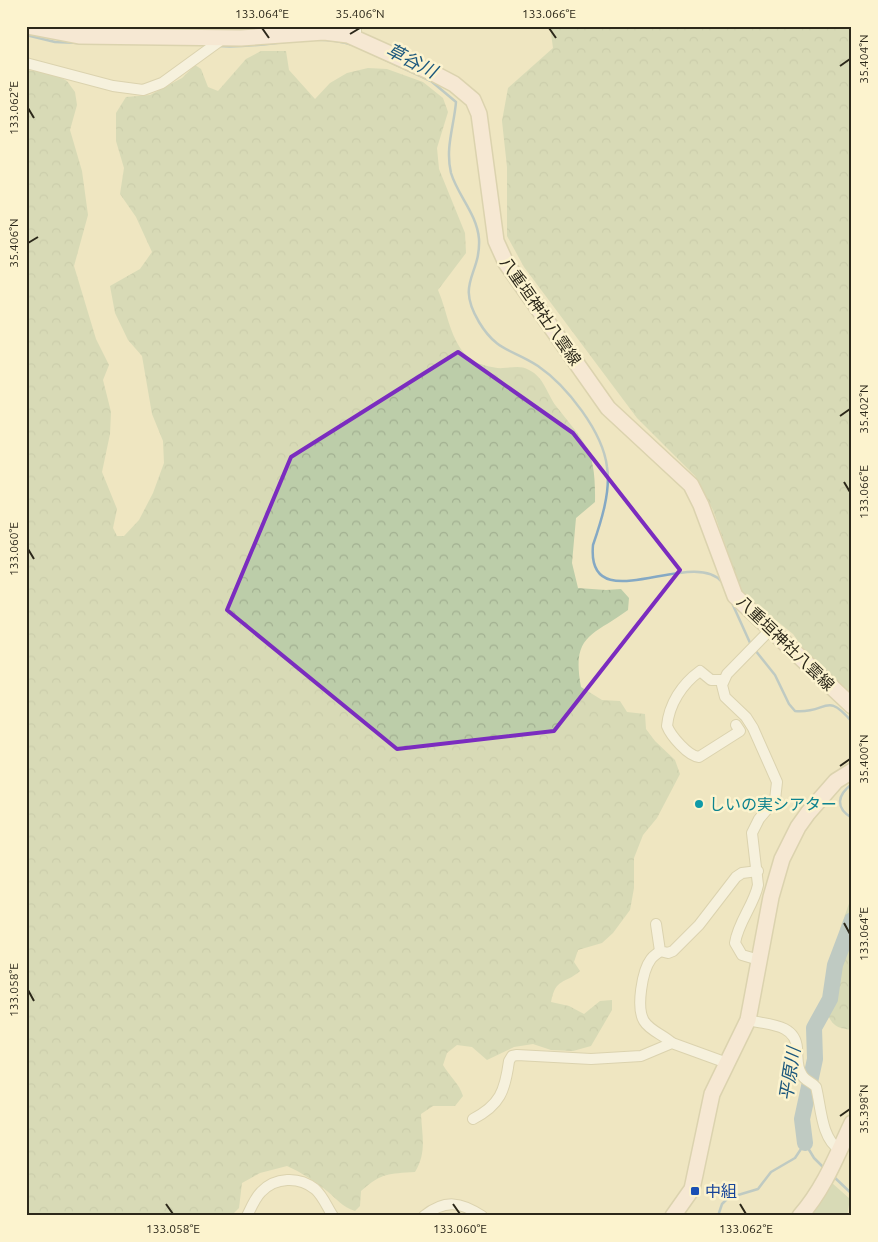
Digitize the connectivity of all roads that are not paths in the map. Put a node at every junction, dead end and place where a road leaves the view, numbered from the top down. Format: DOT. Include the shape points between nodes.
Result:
graph roads {
  1 [pos="27,26"];
  2 [pos="356,31"];
  3 [pos="217,42"];
  4 [pos="26,63"];
  5 [pos="770,631"];
  6 [pos="723,680"];
  7 [pos="852,706"];
  8 [pos="736,725"];
  9 [pos="852,772"];
  10 [pos="758,871"];
  11 [pos="656,924"];
  12 [pos="660,951"];
  13 [pos="759,960"];
  14 [pos="748,1020"];
  15 [pos="672,1043"];
  16 [pos="727,1063"];
  17 [pos="472,1120"];
  18 [pos="852,1123"];
  19 [pos="840,1150"];
  20 [pos="247,1216"];
  21 [pos="332,1216"];
  22 [pos="424,1216"];
  23 [pos="482,1216"];
  24 [pos="673,1216"];
  25 [pos="800,1216"];
  1 -- 3 [label="main road, 八重垣神社八雲線" via="79,36"];
  2 -- 3 [label="main road, 八重垣神社八雲線"];
  2 -- 5 [label="main road, 八重垣神社八雲線" via="454,84 472,100 482,129 496,241 506,264 608,408 691,485 702,505 730,586 742,604"];
  3 -- 4 [label="street" via="162,84 143,90 113,86"];
  5 -- 6 [label="street"];
  5 -- 7 [label="main road, 八重垣神社八雲線"];
  6 -- 8 [label="street" via="711,680 700,671 687,681 680,688 667,726 693,756 699,757 740,731"];
  6 -- 10 [label="street" via="725,697 754,728 778,782 775,800 752,833"];
  9 -- 13 [label="main road" via="836,781 813,806 789,843 774,886"];
  10 -- 12 [label="street" via="736,876 677,948 668,953"];
  10 -- 13 [label="street" via="757,892 737,932 735,943 742,955"];
  11 -- 12 [label="street"];
  12 -- 15 [label="street" via="647,966 640,1009 651,1028"];
  13 -- 14 [label="main road"];
  14 -- 16 [label="main road"];
  14 -- 19 [label="street" via="780,1026 790,1032 797,1045 799,1068 811,1082 827,1135"];
  15 -- 16 [label="street"];
  15 -- 17 [label="street" via="641,1056 591,1059 512,1056 502,1093 489,1110"];
  16 -- 24 [label="main road" via="707,1107 692,1189"];
  18 -- 19 [label="main road"];
  19 -- 25 [label="main road" via="828,1175"];
  20 -- 21 [label="street" via="265,1188 294,1179 315,1189"];
  22 -- 23 [label="street" via="437,1206 451,1203"];
}
